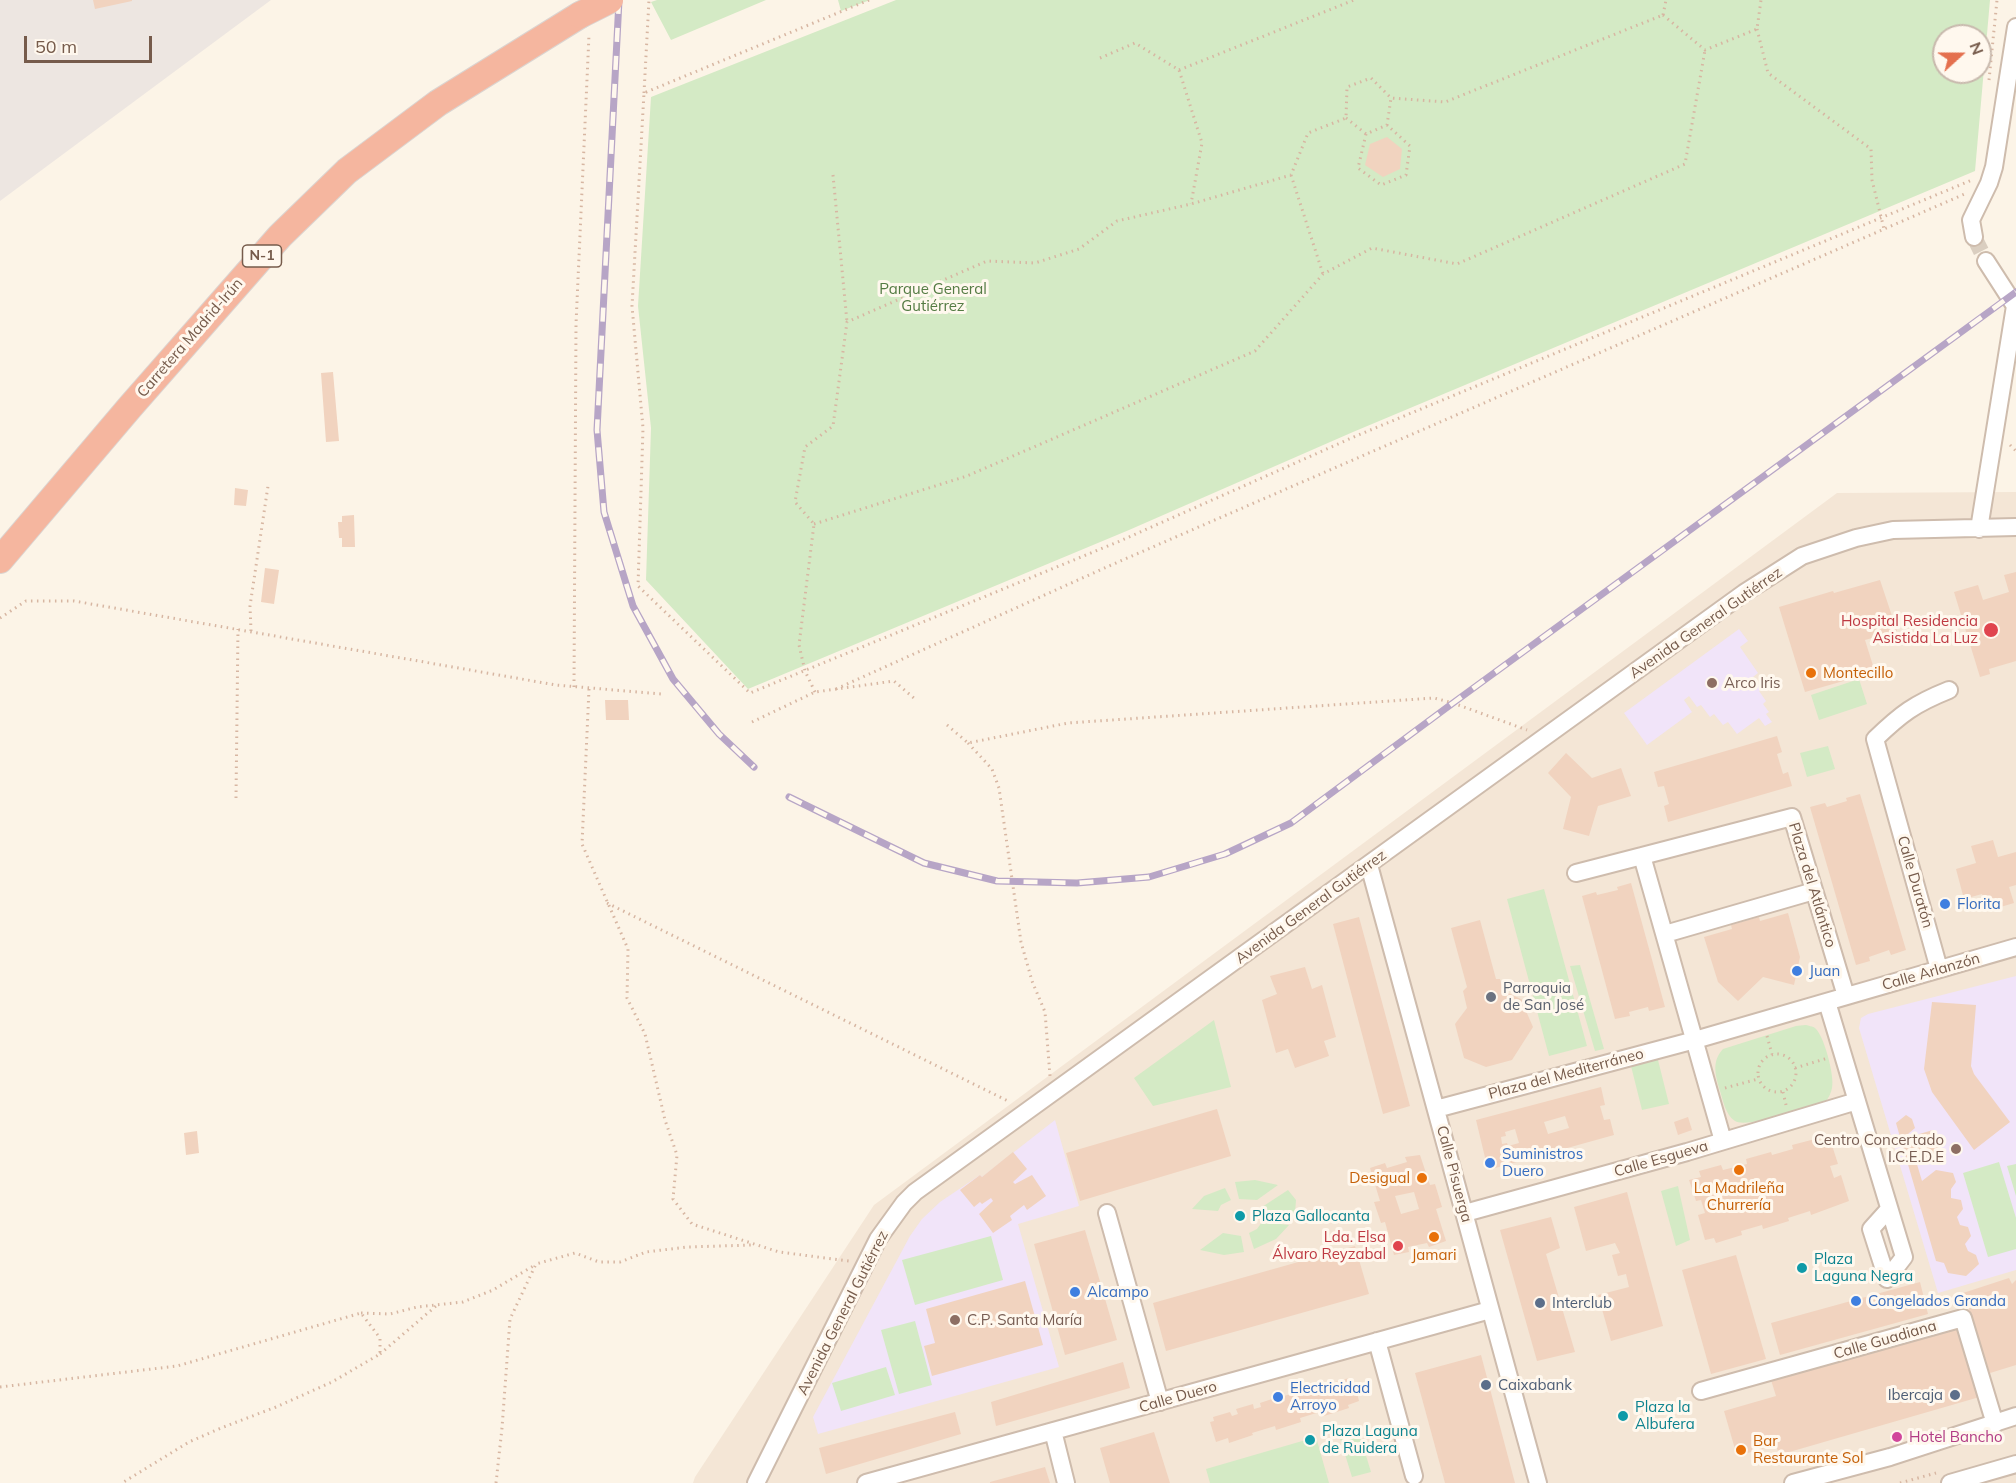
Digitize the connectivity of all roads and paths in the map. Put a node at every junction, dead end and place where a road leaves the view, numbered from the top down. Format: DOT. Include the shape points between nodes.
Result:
graph roads {
  1 [pos="610,0"];
  2 [pos="649,0"];
  3 [pos="868,0"];
  4 [pos="1354,0"];
  5 [pos="1666,0"];
  6 [pos="1761,0"];
  7 [pos="1997,0"];
  8 [pos="1663,15"];
  9 [pos="584,25"];
  10 [pos="2016,27"];
  11 [pos="1756,29"];
  12 [pos="1705,51"];
  13 [pos="1992,51"];
  14 [pos="1100,58"];
  15 [pos="1179,70"];
  16 [pos="644,93"];
  17 [pos="1391,98"];
  18 [pos="1346,118"];
  19 [pos="1388,125"];
  20 [pos="1366,134"];
  21 [pos="833,175"];
  22 [pos="1291,175"];
  23 [pos="1980,177"];
  24 [pos="1958,197"];
  25 [pos="1191,204"];
  26 [pos="1880,218"];
  27 [pos="1884,229"];
  28 [pos="1974,237"];
  29 [pos="1986,261"];
  30 [pos="1323,274"];
  31 [pos="847,322"];
  32 [pos="268,486"];
  33 [pos="814,524"];
  34 [pos="2016,527"];
  35 [pos="1979,529"];
  36 [pos="0,560"];
  37 [pos="0,618"];
  38 [pos="238,629"];
  39 [pos="251,631"];
  40 [pos="805,670"];
  41 [pos="573,687"];
  42 [pos="590,689"];
  43 [pos="836,689"];
  44 [pos="1949,690"];
  45 [pos="814,692"];
  46 [pos="661,694"];
  47 [pos="915,699"];
  48 [pos="752,722"];
  49 [pos="947,725"];
  50 [pos="1545,737"];
  51 [pos="968,742"];
  52 [pos="236,798"];
  53 [pos="1642,856"];
  54 [pos="1369,865"];
  55 [pos="1576,873"];
  56 [pos="1814,891"];
  57 [pos="607,903"];
  58 [pos="1665,934"];
  59 [pos="2016,947"];
  60 [pos="1939,969"];
  61 [pos="1846,996"];
  62 [pos="1827,1002"];
  63 [pos="1695,1040"];
  64 [pos="1833,1056"];
  65 [pos="1795,1068"];
  66 [pos="1758,1079"];
  67 [pos="1710,1092"];
  68 [pos="1051,1094"];
  69 [pos="1857,1101"];
  70 [pos="1436,1109"];
  71 [pos="1028,1111"];
  72 [pos="1723,1141"];
  73 [pos="1889,1209"];
  74 [pos="1107,1213"];
  75 [pos="1465,1213"];
  76 [pos="758,1245"];
  77 [pos="866,1263"];
  78 [pos="536,1264"];
  79 [pos="437,1305"];
  80 [pos="1490,1310"];
  81 [pos="361,1313"];
  82 [pos="1377,1341"];
  83 [pos="380,1354"];
  84 [pos="0,1387"];
  85 [pos="1701,1391"];
  86 [pos="1160,1402"];
  87 [pos="2016,1416"];
  88 [pos="1995,1424"];
  89 [pos="1053,1431"];
  90 [pos="2016,1464"];
  91 [pos="1414,1476"];
  92 [pos="122,1483"];
  93 [pos="496,1483"];
  94 [pos="756,1483"];
  95 [pos="866,1483"];
  96 [pos="1066,1483"];
  97 [pos="1538,1483"];
  98 [pos="1793,1483"];
  99 [pos="1950,1483"];
  1 -- 9 [label="highway, Carretera Madrid-Irún, bridge"];
  2 -- 16 [label="path"];
  3 -- 16 [label="path"];
  4 -- 15 [label="path"];
  5 -- 8 [label="path"];
  6 -- 11 [label="path"];
  7 -- 13 [label="path"];
  8 -- 12 [label="path"];
  8 -- 17 [label="path" via="1445,102"];
  9 -- 36 [label="highway, Carretera Madrid-Irún / N-1" via="438,103 347,171 280,236"];
  9 -- 41 [label="path" via="576,324"];
  10 -- 28 [label="street" via="1995,167 1971,220"];
  11 -- 12 [label="path"];
  11 -- 26 [label="path" via="1768,72 1871,149 1872,180"];
  12 -- 30 [label="path" via="1685,164 1457,264 1372,248"];
  14 -- 15 [label="path" via="1135,43"];
  15 -- 25 [label="path" via="1202,143"];
  16 -- 40 [label="path" via="632,306 643,428 638,586 750,693"];
  17 -- 18 [label="path" via="1371,78 1347,87"];
  17 -- 19 [label="path"];
  18 -- 20 [label="path"];
  18 -- 22 [label="path" via="1308,133"];
  19 -- 20 [label="path"];
  19 -- 20 [label="path" via="1410,146 1406,175 1381,184 1358,168"];
  21 -- 31 [label="path"];
  22 -- 25 [label="path"];
  22 -- 30 [label="path"];
  23 -- 26 [label="path"];
  24 -- 27 [label="path"];
  25 -- 31 [label="path" via="1117,221 1079,249 1035,262 987,261"];
  26 -- 27 [label="path"];
  26 -- 40 [label="path" via="1356,436 1120,541"];
  27 -- 43 [label="path"];
  29 -- 35 [label="street" via="2015,306"];
  30 -- 33 [label="path" via="1255,351 967,476"];
  31 -- 33 [label="path" via="833,426 805,447 795,502"];
  32 -- 39 [label="path" via="250,606"];
  33 -- 40 [label="path" via="799,645"];
  34 -- 35 [label="street, Avenida General Gutiérrez"];
  35 -- 50 [label="street, Avenida General Gutiérrez" via="1893,530 1802,556 1744,593"];
  37 -- 38 [label="path" via="26,601 74,602"];
  38 -- 39 [label="path"];
  38 -- 52 [label="path"];
  39 -- 41 [label="path"];
  40 -- 45 [label="path"];
  41 -- 42 [label="path"];
  42 -- 46 [label="path"];
  42 -- 57 [label="path" via="582,844"];
  43 -- 45 [label="path"];
  43 -- 47 [label="path" via="894,681"];
  44 -- 60 [label="street, Calle Duratón" via="1920,701 1875,739"];
  45 -- 48 [label="path"];
  49 -- 51 [label="path"];
  50 -- 51 [label="path" via="1434,698 1068,723"];
  50 -- 54 [label="street, Avenida General Gutiérrez"];
  51 -- 68 [label="path" via="992,769 999,788 1021,942 1045,1012"];
  53 -- 55 [label="street, Plaza del Atlántico"];
  53 -- 56 [label="street, Plaza del Atlántico" via="1792,817"];
  53 -- 58 [label="street"];
  54 -- 68 [label="street, Avenida General Gutiérrez"];
  54 -- 70 [label="street, Calle Pisuerga"];
  56 -- 58 [label="street"];
  56 -- 61 [label="street, Plaza del Atlántico"];
  57 -- 71 [label="path"];
  57 -- 76 [label="path" via="628,949 627,998 645,1034 677,1155 673,1199 692,1224"];
  58 -- 63 [label="street"];
  59 -- 60 [label="street, Calle Arlanzón"];
  60 -- 61 [label="street, Calle Arlanzón"];
  61 -- 62 [label="street, Plaza del Mediterráneo"];
  62 -- 63 [label="street, Plaza del Mediterráneo"];
  62 -- 69 [label="street"];
  63 -- 67 [label="street"];
  63 -- 70 [label="street, Plaza del Mediterráneo"];
  64 -- 65 [label="path"];
  65 -- 66 [label="path" via="1793,1085 1783,1092 1771,1092"];
  65 -- 66 [label="path" via="1789,1058 1772,1054 1758,1067"];
  66 -- 67 [label="path"];
  67 -- 72 [label="street"];
  68 -- 71 [label="street, Avenida General Gutiérrez"];
  69 -- 72 [label="street, Calle Esgueva"];
  69 -- 73 [label="street"];
  70 -- 75 [label="street, Calle Pisuerga"];
  71 -- 77 [label="street, Avenida General Gutiérrez" via="915,1192 884,1230"];
  72 -- 75 [label="street, Calle Esgueva"];
  74 -- 86 [label="street"];
  75 -- 80 [label="street, Calle Pisuerga"];
  76 -- 77 [label="path" via="779,1252"];
  76 -- 78 [label="path" via="645,1252 620,1262 599,1262 575,1253"];
  77 -- 94 [label="street, Avenida General Gutiérrez"];
  78 -- 79 [label="path" via="493,1290 463,1302"];
  78 -- 93 [label="path" via="510,1319"];
  79 -- 81 [label="path" via="390,1314"];
  79 -- 83 [label="path"];
  80 -- 82 [label="street, Calle Duero"];
  80 -- 97 [label="street, Calle Pisuerga"];
  81 -- 83 [label="path" via="380,1338"];
  81 -- 84 [label="path" via="177,1366"];
  82 -- 86 [label="street, Calle Duero"];
  82 -- 91 [label="street"];
  83 -- 92 [label="path" via="332,1382 189,1442"];
  85 -- 88 [label="street, Calle Guadiana" via="1963,1318"];
  86 -- 89 [label="street, Calle Duero"];
  87 -- 88 [label="street"];
  88 -- 98 [label="street"];
  89 -- 95 [label="street, Calle Duero"];
  89 -- 96 [label="street"];
  90 -- 99 [label="street"];
}
